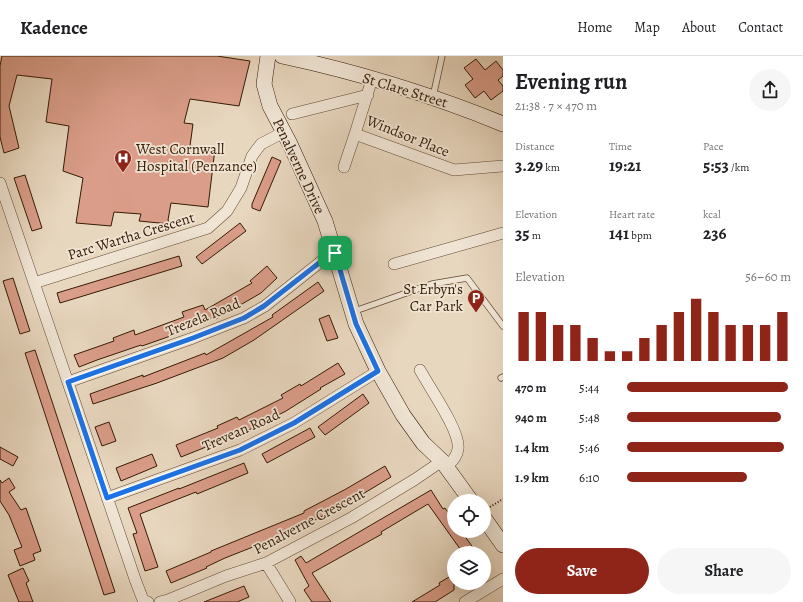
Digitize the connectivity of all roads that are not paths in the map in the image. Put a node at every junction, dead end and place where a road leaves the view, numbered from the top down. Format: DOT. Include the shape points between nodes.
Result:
graph roads {
  1 [pos="268,56"];
  2 [pos="282,56"];
  3 [pos="442,56"];
  4 [pos="372,79"];
  5 [pos="368,95"];
  6 [pos="433,98"];
  7 [pos="292,114"];
  8 [pos="503,124"];
  9 [pos="284,132"];
  10 [pos="355,134"];
  11 [pos="503,166"];
  12 [pos="344,167"];
  13 [pos="0,183"];
  14 [pos="503,233"];
  15 [pos="335,253"];
  16 [pos="394,264"];
  17 [pos="34,282"];
  18 [pos="352,312"];
  19 [pos="503,326"];
  20 [pos="420,370"];
  21 [pos="378,371"];
  22 [pos="68,382"];
  23 [pos="444,464"];
  24 [pos="466,494"];
  25 [pos="107,498"];
  26 [pos="491,523"];
  27 [pos="503,545"];
  28 [pos="266,563"];
  29 [pos="503,579"];
  30 [pos="146,601"];
  31 [pos="160,602"];
  32 [pos="290,602"];
  33 [pos="465,602"];
  1 -- 9 [label="street, Penalverne Drive" via="264,84 270,106"];
  2 -- 4 [label="street, St Clare Street"];
  3 -- 6 [label="lane"];
  4 -- 5 [label="street, Windsor Place"];
  4 -- 6 [label="street, St Clare Street"];
  5 -- 7 [label="street"];
  5 -- 10 [label="street, Windsor Place"];
  6 -- 8 [label="street, St Clare Street"];
  9 -- 15 [label="street, Penalverne Drive" via="325,221"];
  9 -- 17 [label="street, Parc Wartha Crescent" via="261,144 252,156 241,188 227,211 208,228"];
  10 -- 11 [label="street, Windsor Place" via="454,170"];
  10 -- 12 [label="street"];
  13 -- 17 [label="street"];
  14 -- 16 [label="street"];
  15 -- 18 [label="street, Penalverne Drive"];
  15 -- 22 [label="street, Trezela Road" via="244,318"];
  17 -- 22 [label="street"];
  18 -- 19 [label="lane" via="432,284 467,278"];
  18 -- 21 [label="street, Penalverne Drive"];
  20 -- 23 [label="street" via="456,434 458,447 455,458"];
  21 -- 23 [label="street, Penalverne Drive" via="423,443"];
  21 -- 25 [label="street, Trevean Road" via="294,423 240,450"];
  22 -- 25 [label="street"];
  23 -- 24 [label="street, Penalverne Drive"];
  23 -- 28 [label="street, Penalverne Crescent"];
  25 -- 30 [label="street"];
  26 -- 27 [label="street"];
  28 -- 31 [label="street, Penalverne Crescent"];
  28 -- 32 [label="street"];
  29 -- 33 [label="street"];
}
